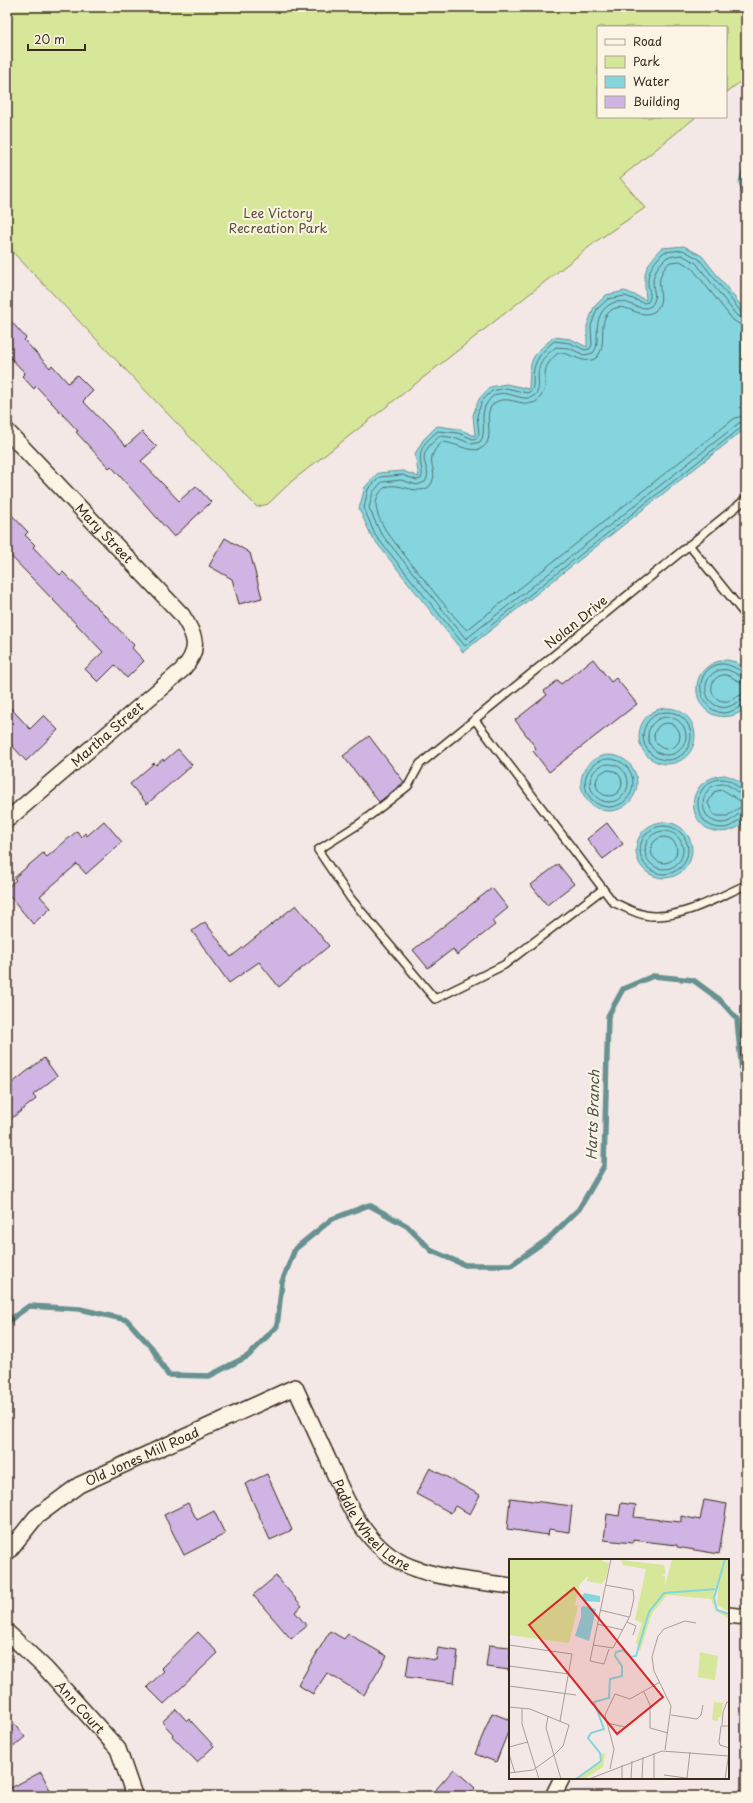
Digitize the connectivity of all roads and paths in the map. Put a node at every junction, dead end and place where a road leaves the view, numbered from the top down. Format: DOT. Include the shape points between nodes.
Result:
graph roads {
  1 [pos="7,431"];
  2 [pos="746,499"];
  3 [pos="689,545"];
  4 [pos="746,616"];
  5 [pos="195,640"];
  6 [pos="475,720"];
  7 [pos="7,819"];
  8 [pos="746,885"];
  9 [pos="603,889"];
  10 [pos="295,1386"];
  11 [pos="7,1553"];
  12 [pos="509,1586"];
  13 [pos="729,1615"];
  14 [pos="746,1617"];
  15 [pos="7,1632"];
  16 [pos="562,1779"];
  17 [pos="134,1795"];
  18 [pos="553,1796"];
  1 -- 5 [label="street, Mary Street" via="178,612"];
  2 -- 3 [label="lane, Nolan Drive"];
  3 -- 4 [label="lane"];
  3 -- 6 [label="lane, Nolan Drive"];
  5 -- 7 [label="street, Martha Street" via="191,659 182,670"];
  6 -- 9 [label="lane"];
  6 -- 9 [label="lane, Nolan Drive" via="420,764 408,786 359,824 318,850 351,899 435,999 504,965"];
  8 -- 9 [label="lane" via="684,912 656,916 634,911 613,902"];
  10 -- 11 [label="street, Old Jones Mill Road" via="79,1485 36,1516"];
  10 -- 12 [label="street, Paddle Wheel Lane" via="346,1499 360,1524 375,1543 391,1557 410,1567 450,1578"];
  13 -- 14 [label="street"];
  15 -- 17 [label="street, Ann Court" via="46,1669 118,1749"];
  16 -- 18 [label="street"];
}
